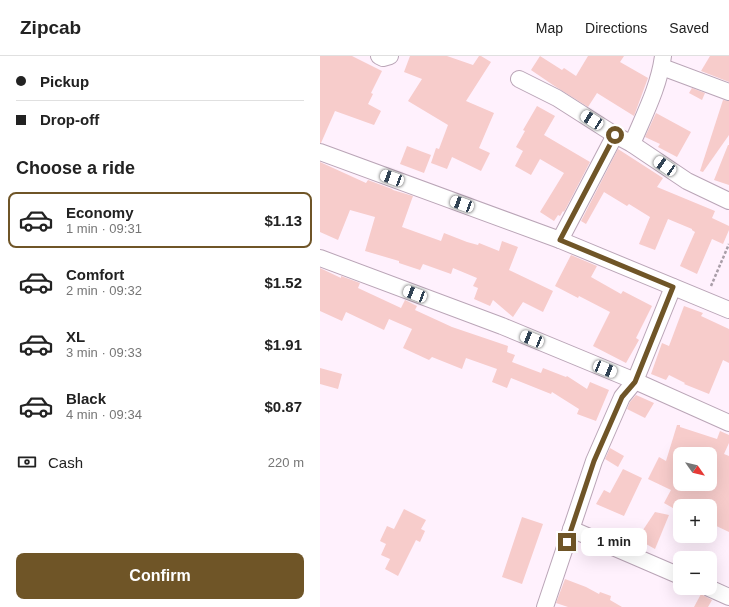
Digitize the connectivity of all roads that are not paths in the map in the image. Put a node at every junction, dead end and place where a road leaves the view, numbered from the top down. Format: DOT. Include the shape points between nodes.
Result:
graph roads {
  1 [pos="379,56"];
  2 [pos="390,56"];
  3 [pos="663,61"];
  4 [pos="519,79"];
  5 [pos="729,92"];
  6 [pos="615,135"];
  7 [pos="632,144"];
  8 [pos="320,152"];
  9 [pos="729,200"];
  10 [pos="560,240"];
  11 [pos="320,258"];
  12 [pos="673,287"];
  13 [pos="729,310"];
  14 [pos="635,382"];
  15 [pos="729,423"];
  16 [pos="571,529"];
  17 [pos="673,573"];
  18 [pos="717,592"];
  19 [pos="729,597"];
  20 [pos="545,607"];
  1 -- 2 [label="street"];
  3 -- 5 [label="street"];
  3 -- 7 [label="street" via="651,101"];
  4 -- 6 [label="street" via="558,98"];
  6 -- 7 [label="street"];
  6 -- 10 [label="street"];
  7 -- 9 [label="street" via="687,181"];
  8 -- 10 [label="street"];
  10 -- 12 [label="street"];
  11 -- 14 [label="street" via="502,326"];
  12 -- 13 [label="street"];
  12 -- 14 [label="street"];
  14 -- 15 [label="street"];
  14 -- 16 [label="street" via="622,397 609,426"];
  16 -- 17 [label="street"];
  16 -- 20 [label="street"];
  18 -- 19 [label="street"];
}
